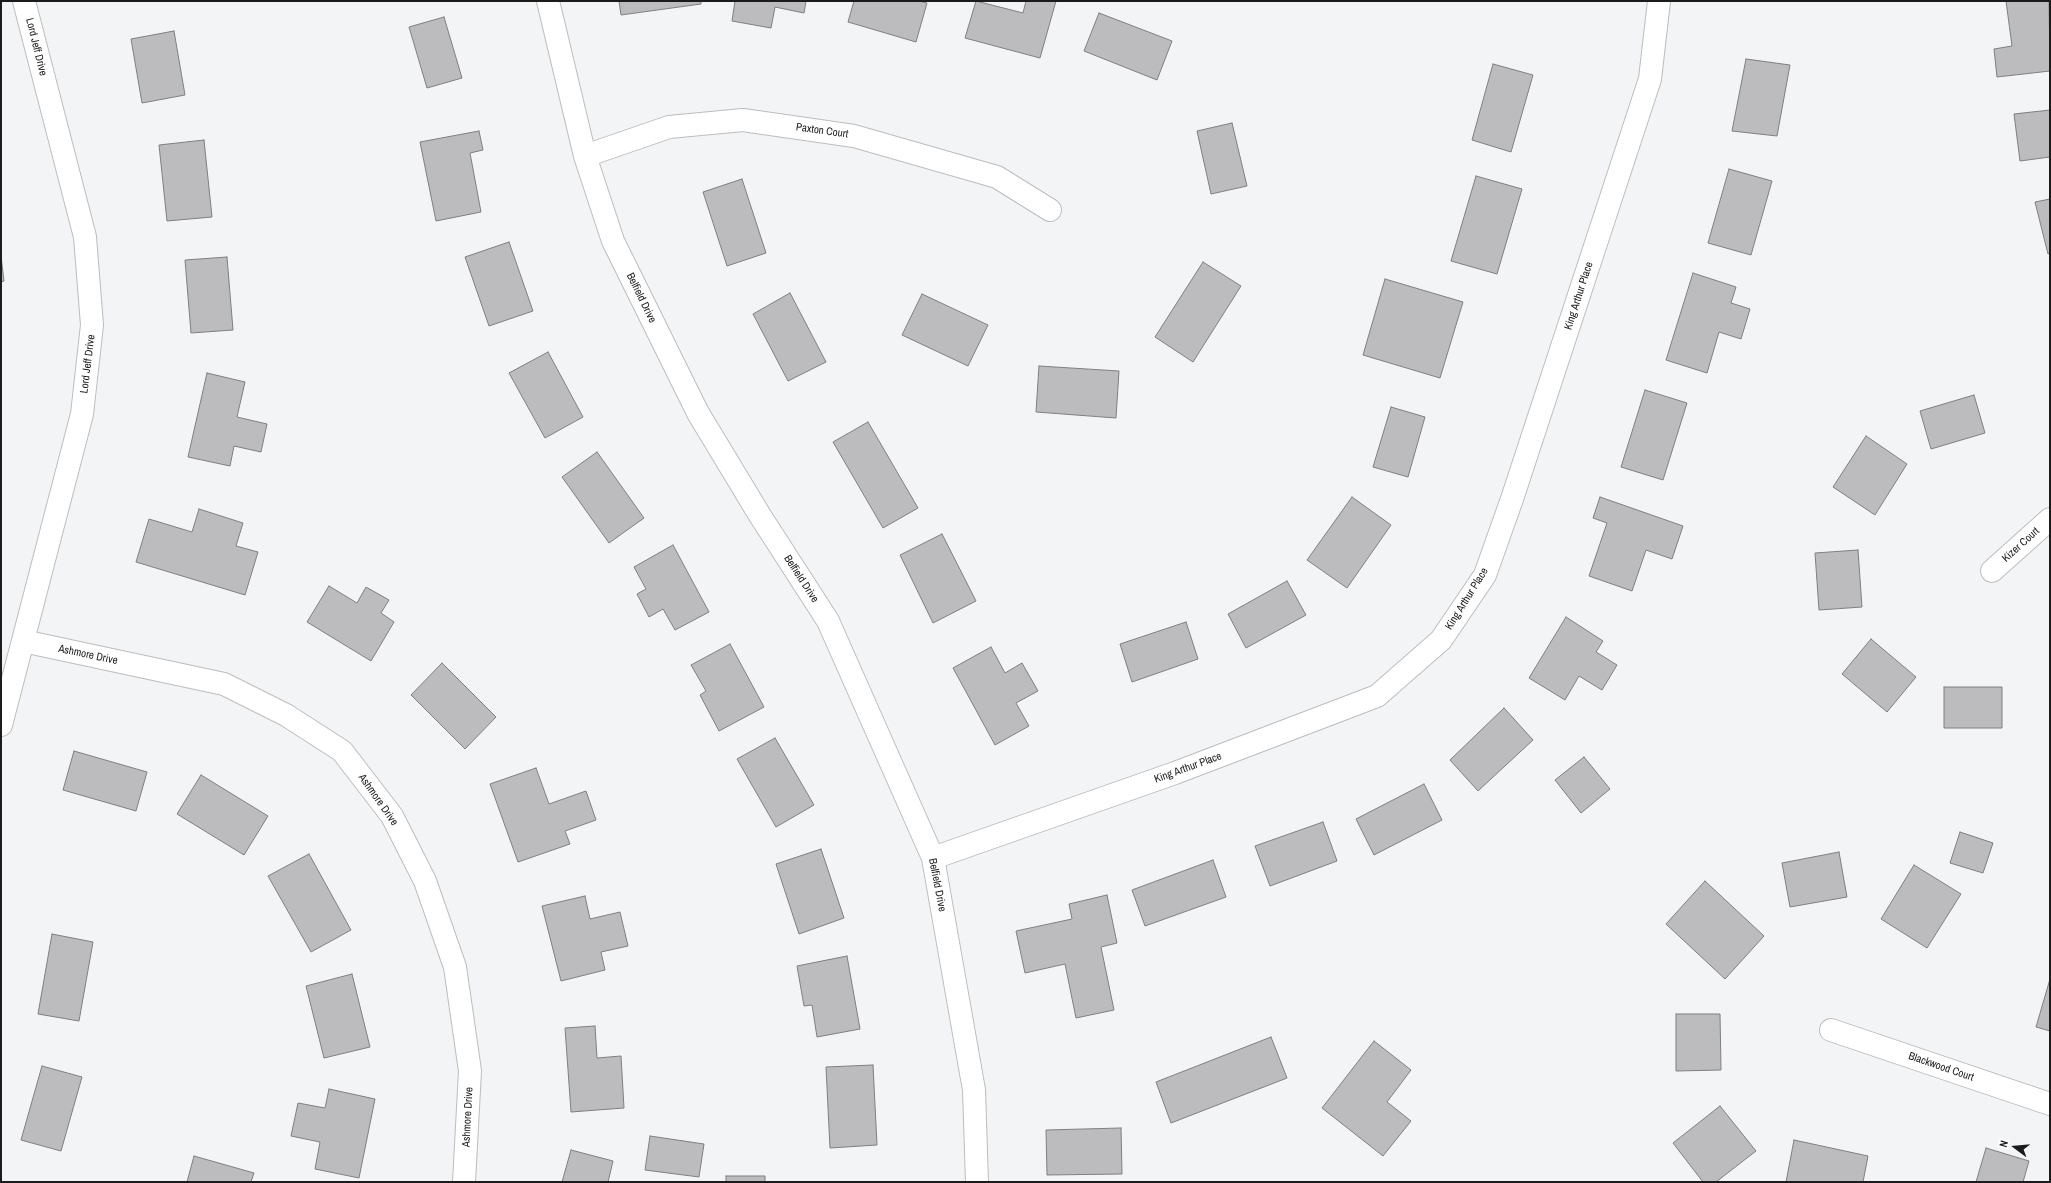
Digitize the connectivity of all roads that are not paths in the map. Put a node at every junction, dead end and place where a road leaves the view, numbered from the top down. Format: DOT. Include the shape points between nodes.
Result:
graph roads {
  1 [pos="24,1"];
  2 [pos="548,1"];
  3 [pos="1659,1"];
  4 [pos="585,156"];
  5 [pos="1050,210"];
  6 [pos="2050,519"];
  7 [pos="1992,571"];
  8 [pos="24,641"];
  9 [pos="1,725"];
  10 [pos="933,858"];
  11 [pos="1831,1030"];
  12 [pos="2050,1104"];
  13 [pos="464,1182"];
  14 [pos="977,1182"];
  1 -- 8 [label="street, Lord Jeff Drive" via="85,237 92,325 82,414"];
  2 -- 4 [label="street, Belfield Drive"];
  3 -- 10 [label="street, King Arthur Place" via="1650,79 1512,499 1485,575 1441,640 1378,696 1175,773"];
  4 -- 5 [label="street, Paxton Court" via="669,127 744,120 854,136 997,177"];
  4 -- 10 [label="street, Belfield Drive" via="613,241 698,413 759,514 828,620"];
  6 -- 7 [label="street, Kizer Court"];
  8 -- 9 [label="street, Lord Jeff Drive"];
  8 -- 13 [label="street, Ashmore Drive" via="224,684 286,715 342,751 392,816 425,881 455,968 470,1071"];
  10 -- 14 [label="street, Belfield Drive" via="974,1090"];
  11 -- 12 [label="street, Blackwood Court"];
}
